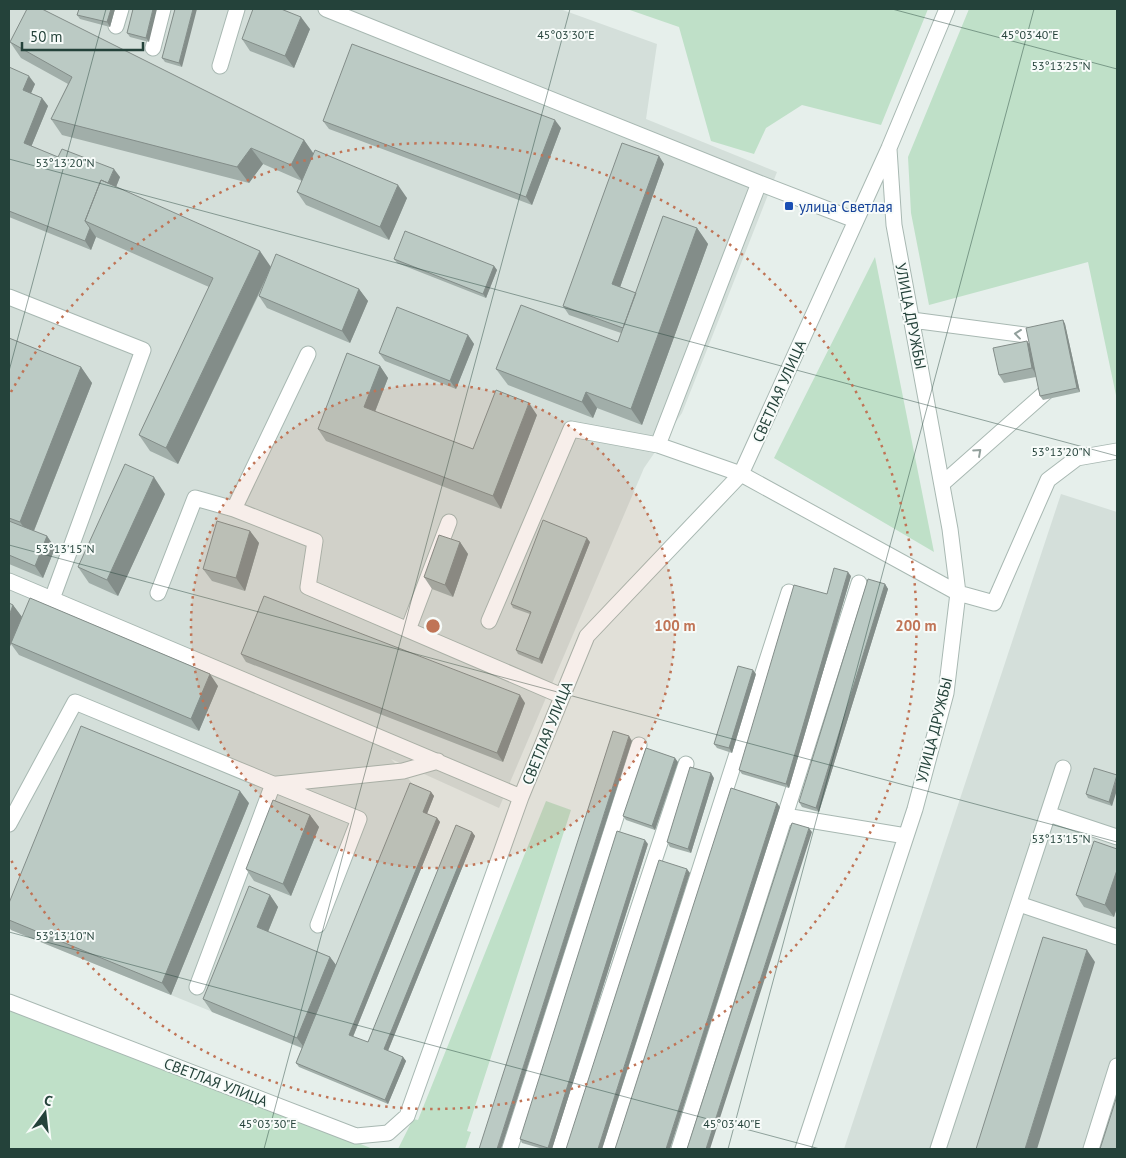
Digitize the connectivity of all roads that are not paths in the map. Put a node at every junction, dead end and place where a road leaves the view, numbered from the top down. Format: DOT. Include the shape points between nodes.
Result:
graph roads {
  1 [pos="121,9"];
  2 [pos="163,9"];
  3 [pos="237,9"];
  4 [pos="326,9"];
  5 [pos="947,9"];
  6 [pos="116,26"];
  7 [pos="153,48"];
  8 [pos="220,66"];
  9 [pos="889,148"];
  10 [pos="759,183"];
  11 [pos="856,220"];
  12 [pos="9,297"];
  13 [pos="912,320"];
  14 [pos="308,354"];
  15 [pos="1052,356"];
  16 [pos="1055,373"];
  17 [pos="658,445"];
  18 [pos="1117,452"];
  19 [pos="741,474"];
  20 [pos="942,484"];
  21 [pos="234,509"];
  22 [pos="449,522"];
  23 [pos="9,581"];
  24 [pos="859,583"];
  25 [pos="789,592"];
  26 [pos="158,593"];
  27 [pos="958,593"];
  28 [pos="52,599"];
  29 [pos="489,621"];
  30 [pos="408,630"];
  31 [pos="562,696"];
  32 [pos="639,744"];
  33 [pos="438,761"];
  34 [pos="686,764"];
  35 [pos="1063,768"];
  36 [pos="273,784"];
  37 [pos="521,796"];
  38 [pos="1048,814"];
  39 [pos="785,816"];
  40 [pos="9,824"];
  41 [pos="906,836"];
  42 [pos="1117,837"];
  43 [pos="1019,904"];
  44 [pos="318,925"];
  45 [pos="1117,936"];
  46 [pos="196,987"];
  47 [pos="9,1002"];
  48 [pos="1117,1066"];
  49 [pos="511,1149"];
  50 [pos="559,1149"];
  51 [pos="610,1149"];
  52 [pos="679,1149"];
  53 [pos="803,1149"];
  54 [pos="938,1149"];
  55 [pos="1091,1149"];
  1 -- 6 [label="street"];
  2 -- 7 [label="street"];
  3 -- 8 [label="street"];
  4 -- 10 [label="street"];
  5 -- 9 [label="street, СВЕТЛАЯ УЛИЦА"];
  9 -- 11 [label="street, СВЕТЛАЯ УЛИЦА"];
  9 -- 13 [label="street, УЛИЦА ДРУЖБЫ" via="894,225"];
  10 -- 11 [label="street"];
  10 -- 17 [label="street"];
  11 -- 19 [label="street, СВЕТЛАЯ УЛИЦА"];
  12 -- 28 [label="street" via="143,350"];
  15 -- 13 [label="street, one-way" via="1049,338"];
  13 -- 20 [label="street, УЛИЦА ДРУЖБЫ"];
  14 -- 21 [label="street"];
  20 -- 16 [label="street, one-way" via="1056,382"];
  17 -- 19 [label="street"];
  17 -- 29 [label="street" via="571,429"];
  18 -- 27 [label="street" via="1077,458 1048,480 994,603"];
  19 -- 27 [label="street"];
  19 -- 31 [label="street, СВЕТЛАЯ УЛИЦА" via="587,636"];
  20 -- 27 [label="street, УЛИЦА ДРУЖБЫ"];
  21 -- 26 [label="street" via="196,498"];
  21 -- 30 [label="street" via="316,541 308,587"];
  22 -- 30 [label="street"];
  23 -- 28 [label="street"];
  24 -- 39 [label="street"];
  25 -- 51 [label="street"];
  27 -- 41 [label="street, УЛИЦА ДРУЖБЫ" via="946,693"];
  28 -- 33 [label="street"];
  30 -- 31 [label="street"];
  31 -- 37 [label="street, СВЕТЛАЯ УЛИЦА"];
  32 -- 49 [label="street"];
  33 -- 36 [label="street" via="403,771"];
  33 -- 37 [label="street"];
  34 -- 50 [label="street"];
  35 -- 38 [label="street"];
  36 -- 40 [label="street" via="75,702"];
  36 -- 44 [label="street" via="359,819"];
  36 -- 46 [label="street"];
  37 -- 47 [label="street, СВЕТЛАЯ УЛИЦА" via="407,1116 388,1134 356,1136"];
  38 -- 42 [label="street"];
  38 -- 43 [label="street"];
  39 -- 41 [label="street"];
  39 -- 52 [label="street"];
  41 -- 53 [label="street, УЛИЦА ДРУЖБЫ"];
  43 -- 45 [label="street"];
  43 -- 54 [label="street"];
  48 -- 55 [label="street"];
}
